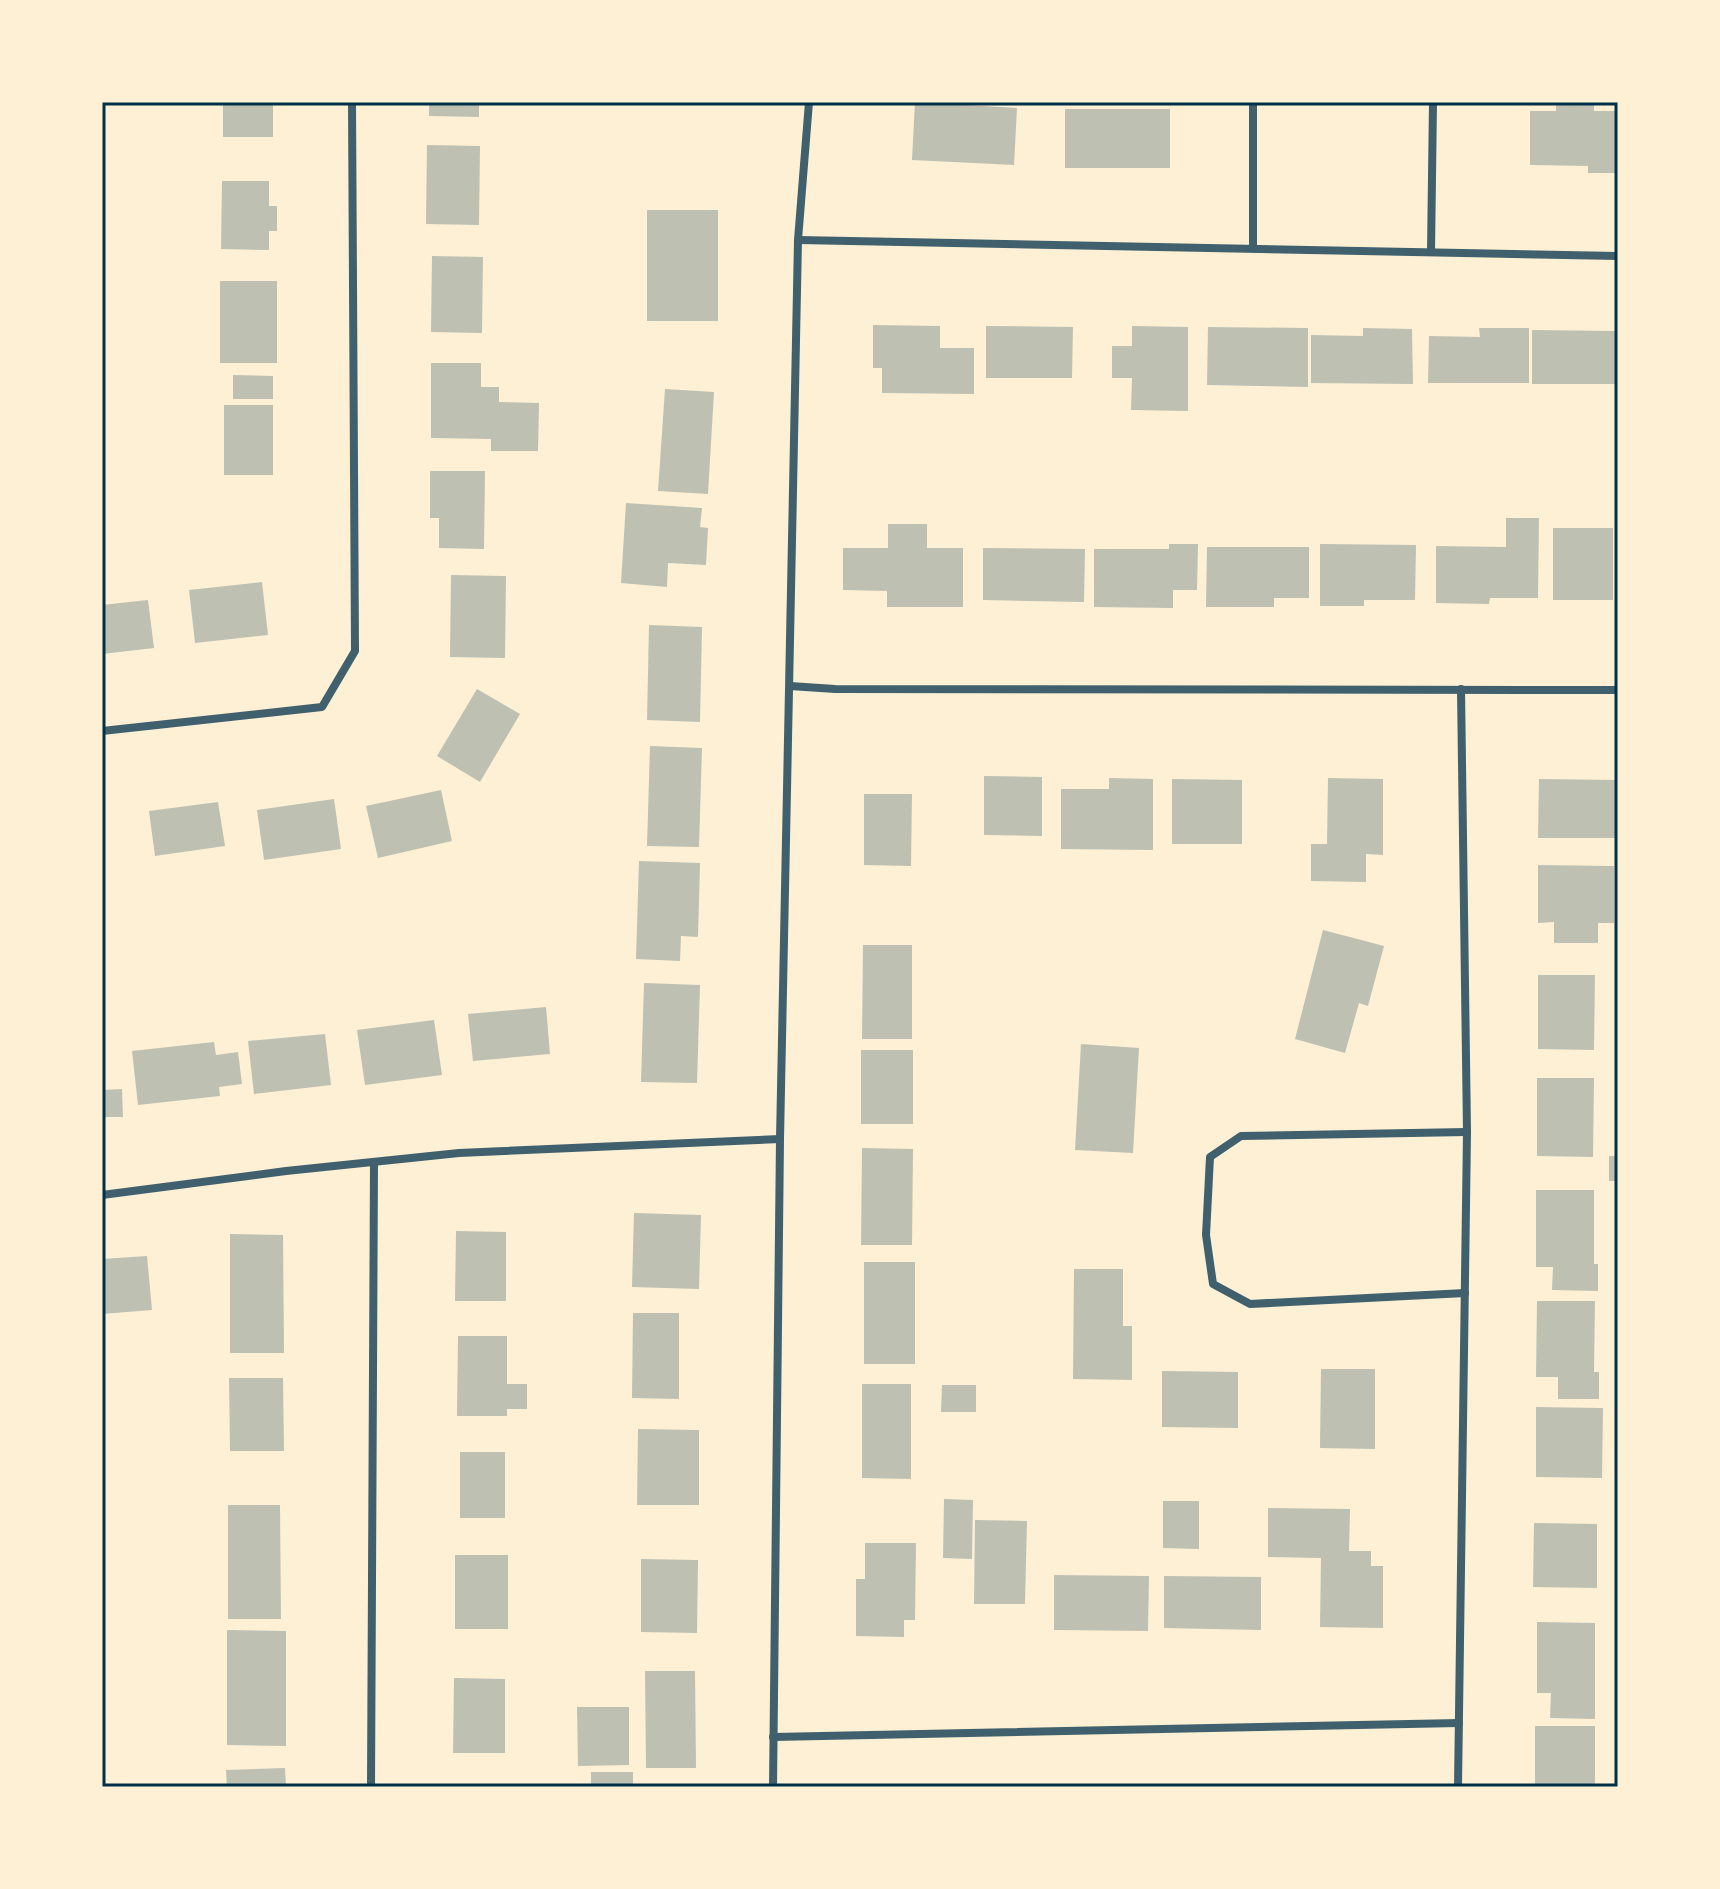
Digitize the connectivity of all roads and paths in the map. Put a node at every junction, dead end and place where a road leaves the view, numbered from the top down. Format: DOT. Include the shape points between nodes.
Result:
graph roads {
  1 [pos="352,102"];
  2 [pos="809,102"];
  3 [pos="1253,102"];
  4 [pos="1433,102"];
  5 [pos="798,240"];
  6 [pos="1253,248"];
  7 [pos="1431,252"];
  8 [pos="1618,256"];
  9 [pos="790,686"];
  10 [pos="1461,689"];
  11 [pos="1618,690"];
  12 [pos="102,731"];
  13 [pos="1467,1132"];
  14 [pos="780,1139"];
  15 [pos="374,1162"];
  16 [pos="102,1195"];
  17 [pos="1465,1293"];
  18 [pos="1459,1723"];
  19 [pos="773,1737"];
  20 [pos="371,1787"];
  21 [pos="773,1787"];
  22 [pos="1458,1787"];
  1 -- 12 [label="street" via="355,651 322,707"];
  2 -- 5 [label="street"];
  3 -- 6 [label="street"];
  4 -- 7 [label="street"];
  5 -- 6 [label="street"];
  5 -- 9 [label="street"];
  6 -- 7 [label="street"];
  7 -- 8 [label="street"];
  9 -- 10 [label="street"];
  9 -- 14 [label="street"];
  10 -- 11 [label="street"];
  10 -- 13 [label="street"];
  13 -- 17 [label="street"];
  13 -- 17 [label="street" via="1241,1136 1210,1157 1206,1235 1213,1284 1250,1304"];
  14 -- 15 [label="street" via="459,1153"];
  14 -- 19 [label="street"];
  15 -- 16 [label="street"];
  15 -- 20 [label="street"];
  17 -- 18 [label="street"];
  18 -- 19 [label="street"];
  18 -- 22 [label="street"];
  19 -- 21 [label="street"];
}
